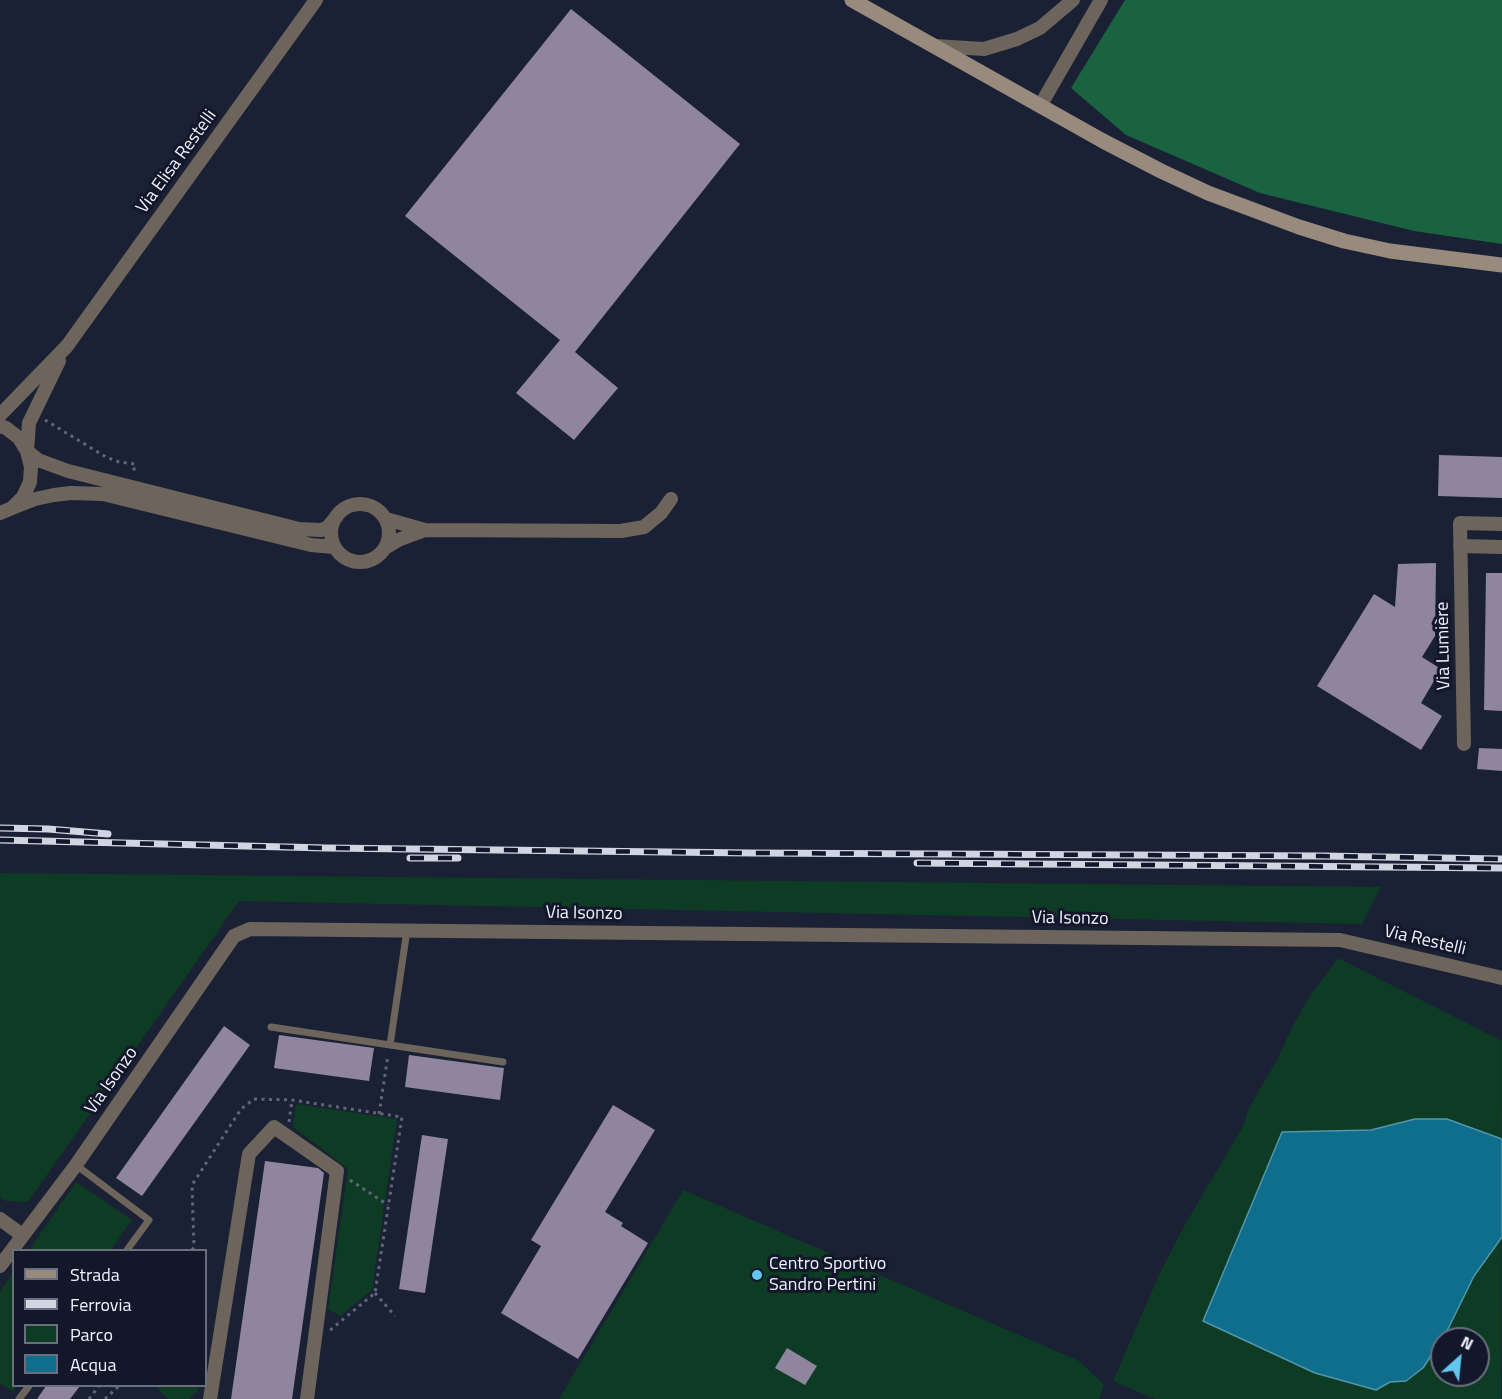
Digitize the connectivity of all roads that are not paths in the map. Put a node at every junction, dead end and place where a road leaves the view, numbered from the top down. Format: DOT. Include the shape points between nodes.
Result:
graph roads {
  1 [pos="316,0"];
  2 [pos="852,0"];
  3 [pos="1073,0"];
  4 [pos="1101,0"];
  5 [pos="931,46"];
  6 [pos="1040,106"];
  7 [pos="1502,265"];
  8 [pos="67,346"];
  9 [pos="0,415"];
  10 [pos="0,426"];
  11 [pos="27,451"];
  12 [pos="671,499"];
  13 [pos="6,510"];
  14 [pos="337,516"];
  15 [pos="386,519"];
  16 [pos="1502,524"];
  17 [pos="425,530"];
  18 [pos="1460,546"];
  19 [pos="334,547"];
  20 [pos="1502,547"];
  21 [pos="385,548"];
  22 [pos="1464,744"];
  23 [pos="407,930"];
  24 [pos="1340,940"];
  25 [pos="1502,978"];
  26 [pos="271,1027"];
  27 [pos="390,1045"];
  28 [pos="503,1062"];
  29 [pos="76,1166"];
  30 [pos="0,1219"];
  31 [pos="22,1235"];
  32 [pos="12,1249"];
  33 [pos="12,1249"];
  34 [pos="128,1249"];
  35 [pos="0,1266"];
  36 [pos="28,1387"];
  37 [pos="19,1399"];
  38 [pos="210,1399"];
  39 [pos="308,1399"];
  1 -- 8 [label="street, Via Elisa Restelli"];
  2 -- 5 [label="street"];
  3 -- 5 [label="street" via="1040,28 1017,39 984,49"];
  4 -- 6 [label="street"];
  5 -- 6 [label="street"];
  6 -- 7 [label="street" via="1161,171 1299,228 1390,251"];
  8 -- 9 [label="street, Via Elisa Restelli"];
  8 -- 11 [label="street, Via Elisa Restelli" via="33,412"];
  10 -- 11 [label="street" via="19,438"];
  11 -- 13 [label="street, Via Elisa Restelli" via="30,482 23,496"];
  11 -- 14 [label="street" via="49,465 299,529 327,528"];
  12 -- 17 [label="street" via="644,527 621,531"];
  13 -- 19 [label="street" via="54,495 103,494 311,545"];
  14 -- 15 [label="street" via="343,509 362,504 380,511"];
  14 -- 19 [label="street" via="331,531"];
  15 -- 17 [label="street"];
  15 -- 21 [label="street" via="389,539"];
  16 -- 18 [label="street, Via Lumière" via="1460,523"];
  17 -- 21 [label="street"];
  18 -- 20 [label="street"];
  18 -- 22 [label="street, Via Lumière"];
  19 -- 21 [label="street" via="356,562 373,559"];
  23 -- 24 [label="street, Via Isonzo"];
  23 -- 27 [label="lane"];
  23 -- 29 [label="street, Via Isonzo" via="250,929 234,936"];
  24 -- 25 [label="street, Via Restelli"];
  26 -- 27 [label="lane"];
  27 -- 28 [label="lane"];
  29 -- 31 [label="street, Via Isonzo"];
  29 -- 34 [label="lane" via="149,1220"];
  30 -- 31 [label="street"];
  31 -- 32 [label="street, Via Isonzo"];
  33 -- 35 [label="street, Via Isonzo"];
  36 -- 37 [label="lane"];
  38 -- 39 [label="street" via="249,1154 274,1127 337,1171"];
}
